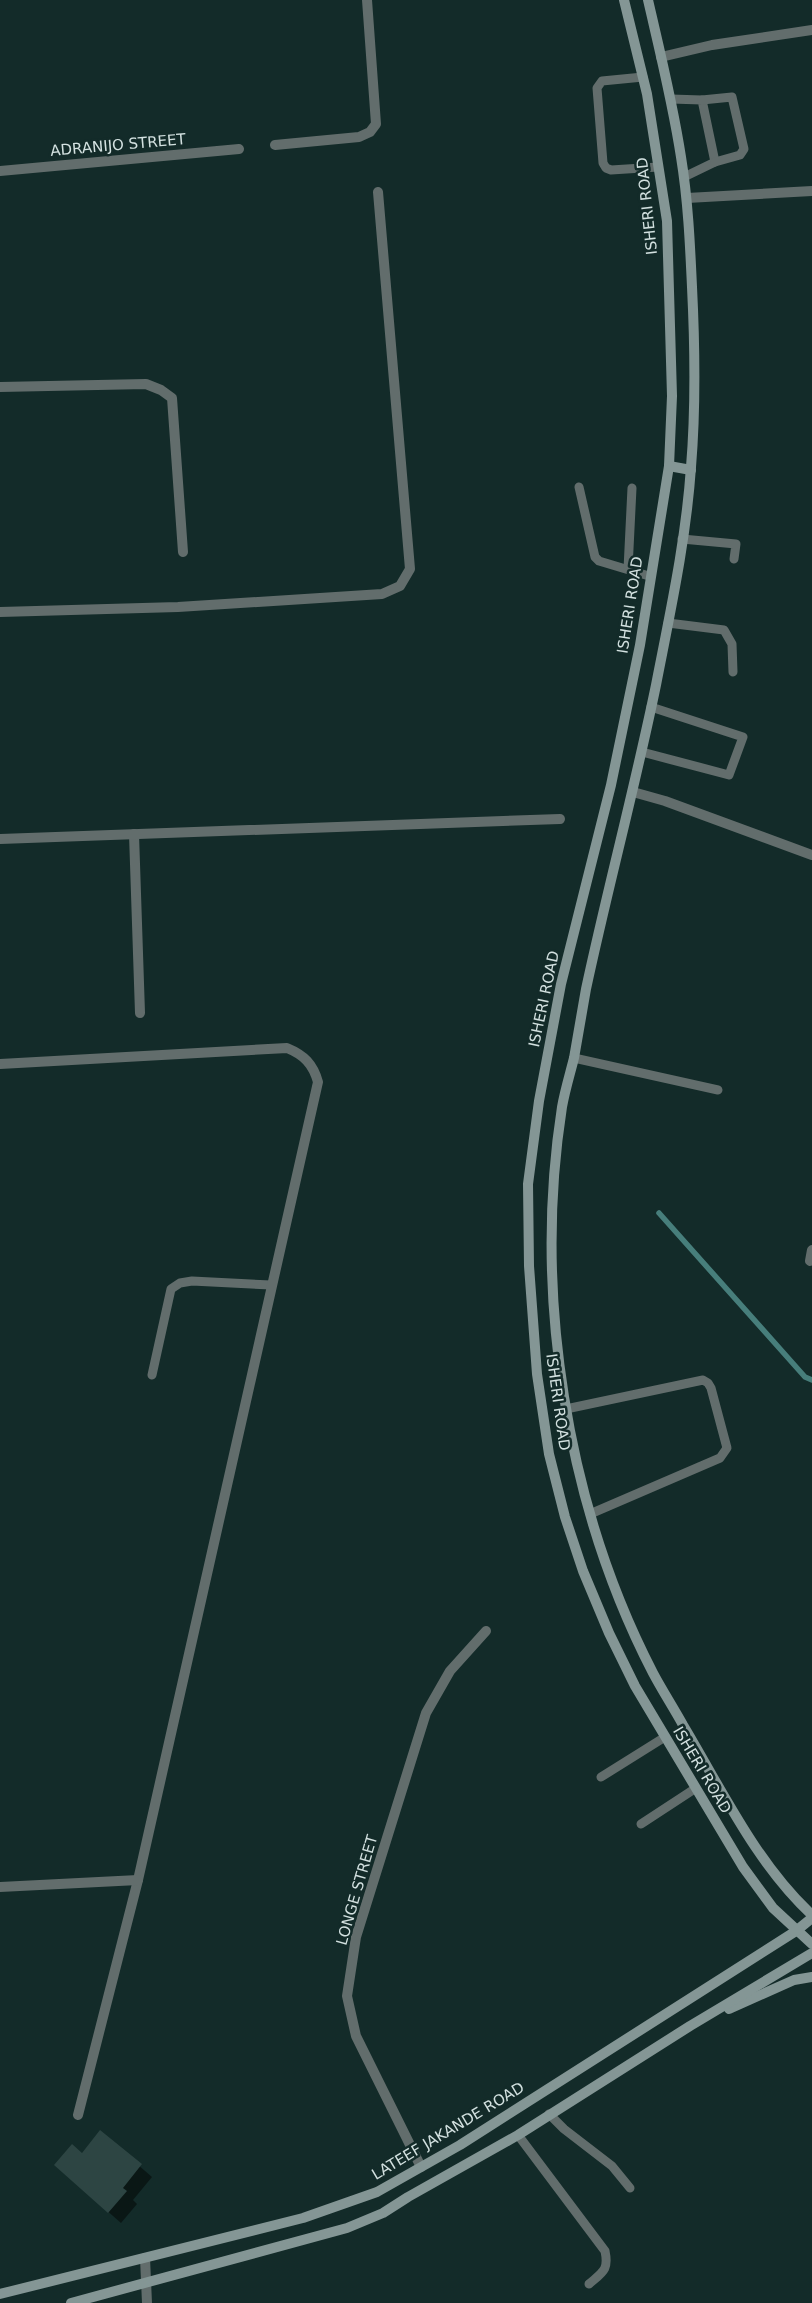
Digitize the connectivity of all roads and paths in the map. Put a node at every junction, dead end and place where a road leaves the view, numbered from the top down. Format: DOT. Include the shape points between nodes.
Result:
graph roads {
  1 [pos="367,0"];
  2 [pos="624,0"];
  3 [pos="648,0"];
  4 [pos="812,30"];
  5 [pos="661,57"];
  6 [pos="643,77"];
  7 [pos="671,99"];
  8 [pos="702,100"];
  9 [pos="275,145"];
  10 [pos="239,149"];
  11 [pos="716,162"];
  12 [pos="658,167"];
  13 [pos="0,171"];
  14 [pos="684,177"];
  15 [pos="812,190"];
  16 [pos="378,192"];
  17 [pos="687,198"];
  18 [pos="0,387"];
  19 [pos="669,466"];
  20 [pos="691,470"];
  21 [pos="579,487"];
  22 [pos="632,488"];
  23 [pos="682,539"];
  24 [pos="184,552"];
  25 [pos="734,559"];
  26 [pos="628,569"];
  27 [pos="650,576"];
  28 [pos="0,612"];
  29 [pos="668,623"];
  30 [pos="734,672"];
  31 [pos="651,707"];
  32 [pos="642,752"];
  33 [pos="634,792"];
  34 [pos="560,819"];
  35 [pos="134,834"];
  36 [pos="0,839"];
  37 [pos="812,855"];
  38 [pos="140,1012"];
  39 [pos="574,1058"];
  40 [pos="0,1064"];
  41 [pos="718,1090"];
  42 [pos="271,1285"];
  43 [pos="152,1375"];
  44 [pos="566,1409"];
  45 [pos="590,1514"];
  46 [pos="486,1631"];
  47 [pos="665,1737"];
  48 [pos="601,1777"];
  49 [pos="696,1788"];
  50 [pos="641,1824"];
  51 [pos="138,1880"];
  52 [pos="0,1887"];
  53 [pos="812,1917"];
  54 [pos="796,1931"];
  55 [pos="812,1944"];
  56 [pos="812,1953"];
  57 [pos="812,1977"];
  58 [pos="690,2026"];
  59 [pos="549,2114"];
  60 [pos="78,2115"];
  61 [pos="518,2135"];
  62 [pos="421,2168"];
  63 [pos="630,2188"];
  64 [pos="144,2258"];
  65 [pos="146,2282"];
  66 [pos="589,2284"];
  67 [pos="0,2294"];
  68 [pos="71,2303"];
  69 [pos="147,2303"];
  1 -- 9 [label="street" via="376,124 370,132 359,137"];
  2 -- 6 [label="main road, ISHERI ROAD"];
  3 -- 5 [label="main road, ISHERI ROAD"];
  4 -- 5 [label="street" via="712,45"];
  5 -- 7 [label="main road, ISHERI ROAD"];
  6 -- 12 [label="main road, ISHERI ROAD"];
  6 -- 12 [label="lane" via="602,81 597,88 603,163 611,170"];
  7 -- 8 [label="lane"];
  7 -- 14 [label="main road, ISHERI ROAD"];
  8 -- 11 [label="lane"];
  8 -- 11 [label="lane" via="732,97 744,149 740,155"];
  10 -- 13 [label="street, ADRANIJO STREET"];
  11 -- 14 [label="lane"];
  12 -- 19 [label="main road, ISHERI ROAD" via="667,221 672,396"];
  14 -- 17 [label="main road, ISHERI ROAD"];
  15 -- 17 [label="street"];
  16 -- 28 [label="street" via="410,569 400,586 382,594 198,606"];
  17 -- 20 [label="main road, ISHERI ROAD" via="695,398"];
  18 -- 24 [label="street" via="146,384 172,398"];
  19 -- 20 [label="main road"];
  19 -- 27 [label="main road, ISHERI ROAD"];
  20 -- 23 [label="main road, ISHERI ROAD"];
  21 -- 26 [label="lane" via="595,557 598,561"];
  22 -- 26 [label="lane"];
  23 -- 25 [label="lane" via="736,544"];
  23 -- 29 [label="main road, ISHERI ROAD"];
  26 -- 27 [label="lane"];
  27 -- 47 [label="main road, ISHERI ROAD" via="640,645 613,776 561,984 539,1101 528,1184 537,1374 549,1454 583,1571 635,1686"];
  29 -- 30 [label="lane" via="724,630 732,644"];
  29 -- 31 [label="main road, ISHERI ROAD"];
  31 -- 32 [label="main road, ISHERI ROAD"];
  31 -- 32 [label="lane" via="743,737 730,775"];
  32 -- 33 [label="main road, ISHERI ROAD"];
  33 -- 37 [label="street"];
  33 -- 39 [label="main road, ISHERI ROAD" via="587,987"];
  34 -- 35 [label="street"];
  35 -- 36 [label="street"];
  35 -- 38 [label="street"];
  39 -- 41 [label="lane"];
  39 -- 44 [label="main road, ISHERI ROAD" via="563,1104 554,1188 556,1326"];
  40 -- 42 [label="street" via="287,1048 302,1054 315,1070 318,1082"];
  42 -- 43 [label="lane" via="180,1282 171,1289"];
  42 -- 51 [label="street"];
  44 -- 45 [label="main road, ISHERI ROAD"];
  44 -- 45 [label="lane" via="703,1380 711,1388 727,1448 720,1458"];
  45 -- 53 [label="main road, ISHERI ROAD" via="629,1622 654,1676 761,1855 789,1893"];
  46 -- 62 [label="street, LONGE STREET" via="450,1671 426,1713 356,1937 348,1996 356,2036"];
  47 -- 48 [label="lane"];
  47 -- 49 [label="main road, ISHERI ROAD"];
  49 -- 50 [label="lane"];
  49 -- 54 [label="main road, ISHERI ROAD" via="743,1867 773,1908"];
  51 -- 52 [label="street"];
  51 -- 60 [label="street"];
  53 -- 54 [label="main road, LATEEF JAKANDE ROAD"];
  54 -- 55 [label="main road, ISHERI ROAD"];
  54 -- 62 [label="main road, LATEEF JAKANDE ROAD"];
  56 -- 58 [label="main road"];
  57 -- 58 [label="main road" via="794,1980"];
  58 -- 59 [label="main road"];
  59 -- 61 [label="main road"];
  59 -- 63 [label="lane" via="612,2166"];
  61 -- 65 [label="main road" via="383,2213 347,2228"];
  61 -- 66 [label="lane" via="605,2251 606,2270"];
  62 -- 64 [label="main road, LATEEF JAKANDE ROAD" via="377,2192 303,2218"];
  64 -- 65 [label="street"];
  64 -- 67 [label="main road, LATEEF JAKANDE ROAD"];
  65 -- 68 [label="main road"];
  65 -- 69 [label="street"];
}
